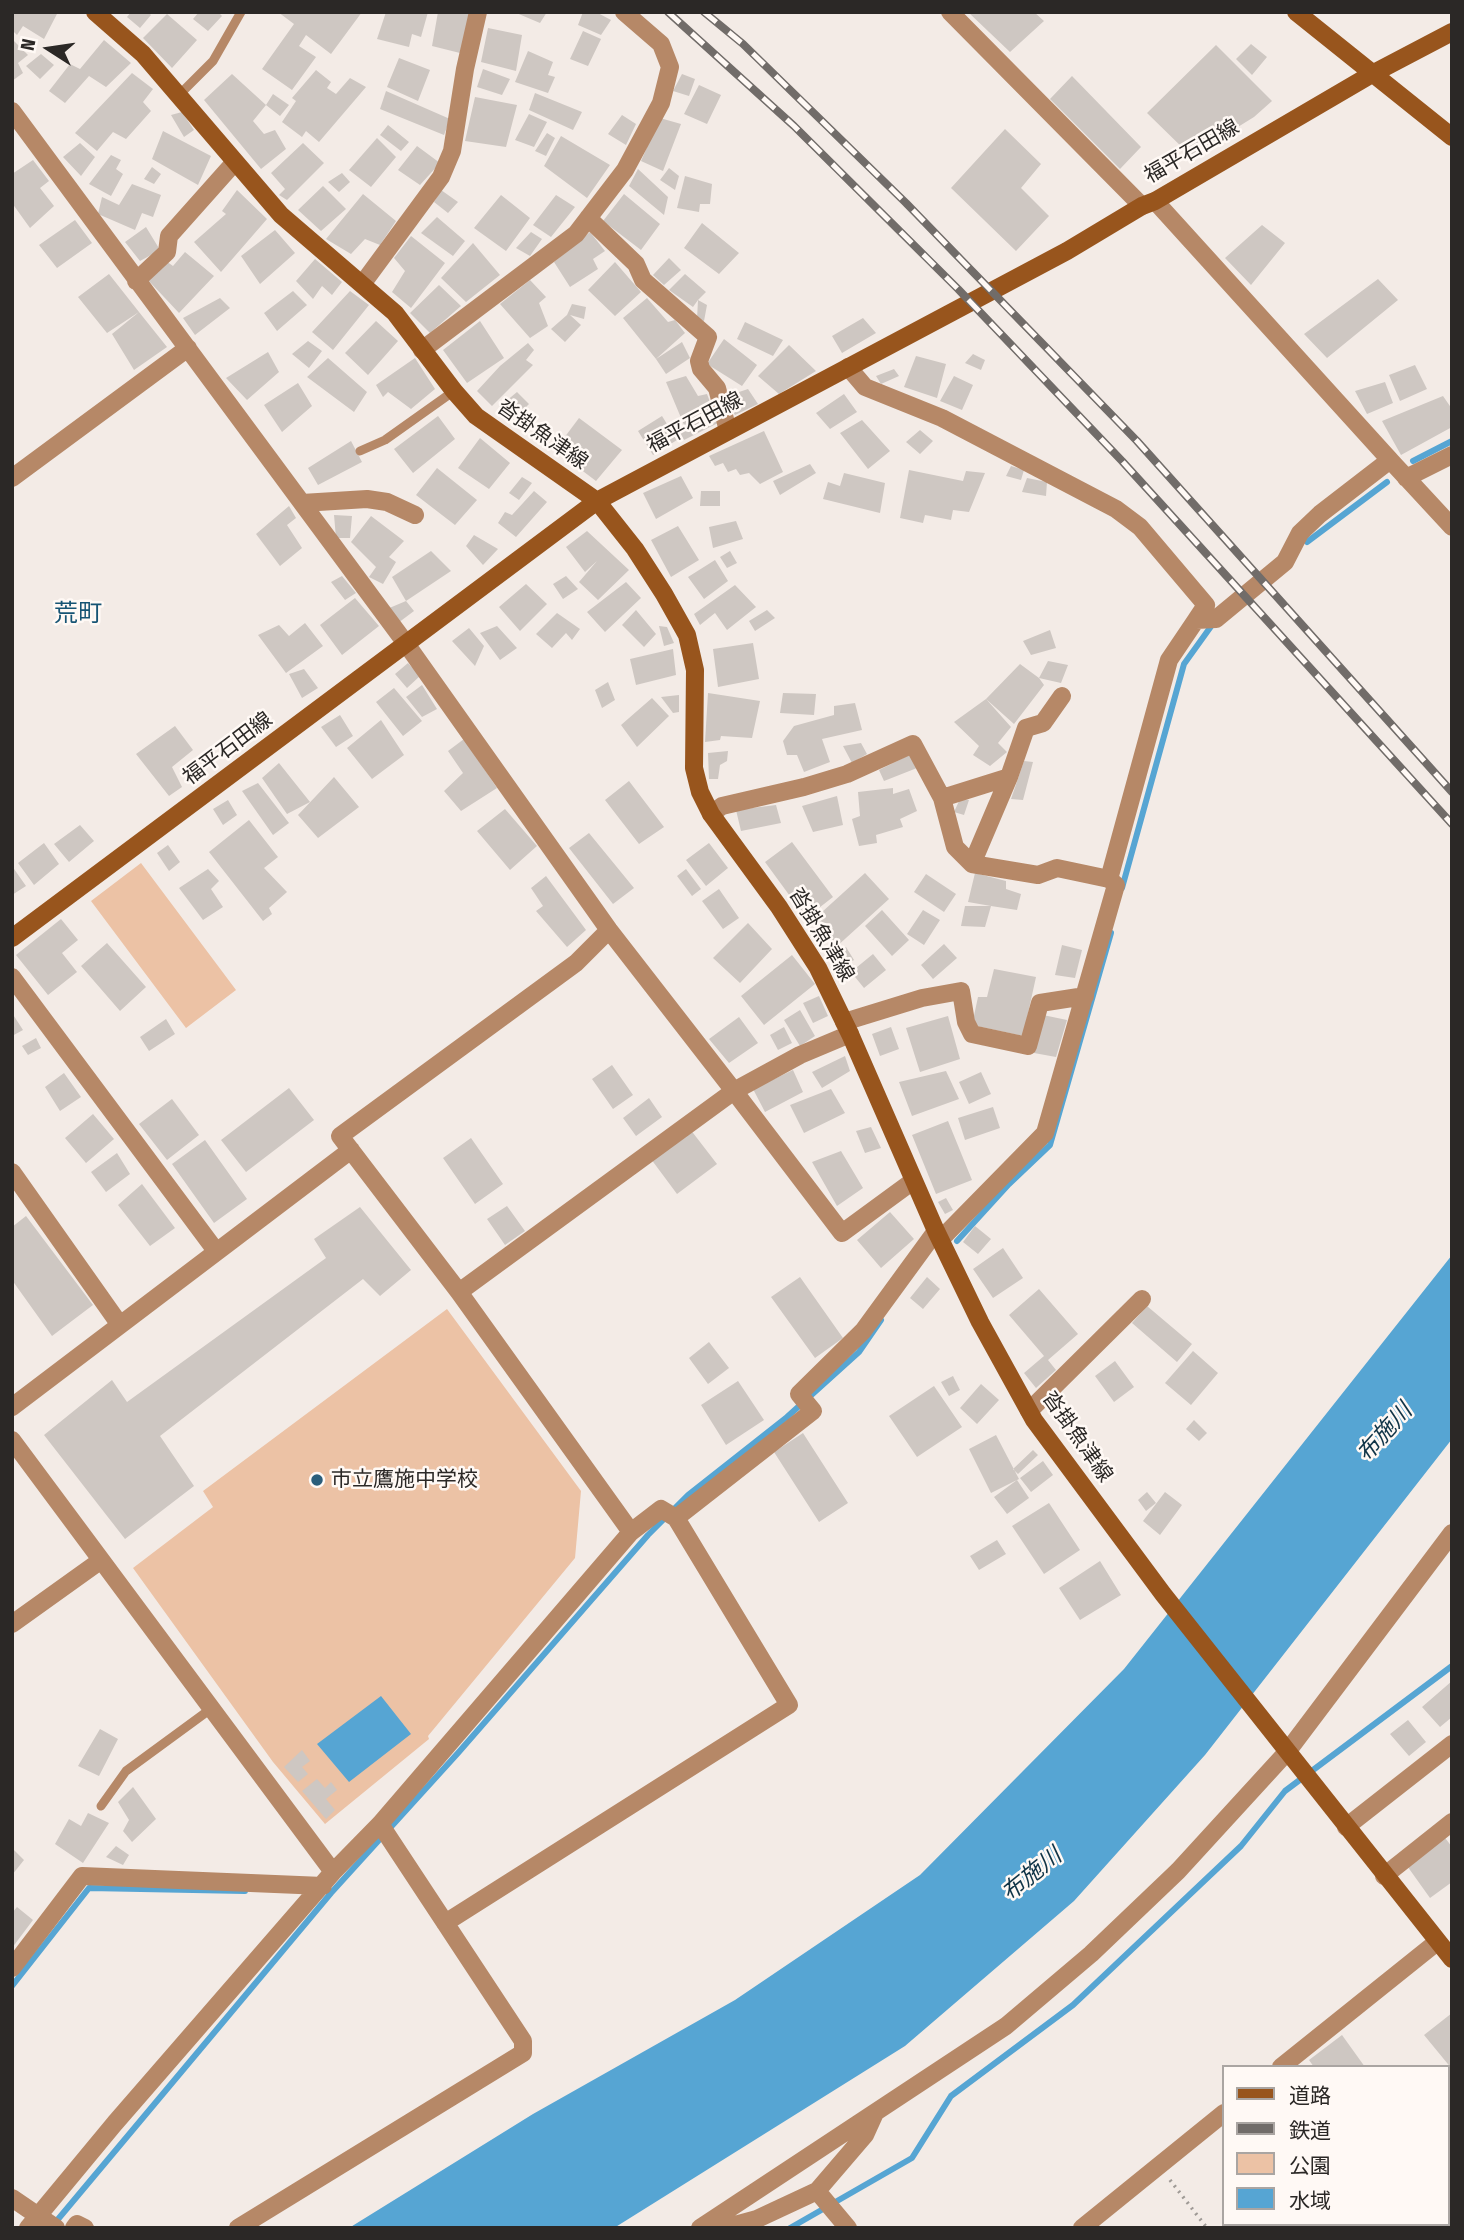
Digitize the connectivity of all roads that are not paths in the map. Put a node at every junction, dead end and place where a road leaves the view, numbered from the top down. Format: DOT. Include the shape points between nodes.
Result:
graph roads {
  1 [pos="95,12"];
  2 [pos="241,12"];
  3 [pos="478,12"];
  4 [pos="624,12"];
  5 [pos="950,12"];
  6 [pos="1296,12"];
  7 [pos="1452,32"];
  8 [pos="1372,74"];
  9 [pos="178,96"];
  10 [pos="12,111"];
  11 [pos="1452,137"];
  12 [pos="234,163"];
  13 [pos="1148,203"];
  14 [pos="588,218"];
  15 [pos="136,281"];
  16 [pos="363,284"];
  17 [pos="188,348"];
  18 [pos="422,350"];
  19 [pos="848,368"];
  20 [pos="454,391"];
  21 [pos="728,431"];
  22 [pos="360,451"];
  23 [pos="1452,455"];
  24 [pos="1390,460"];
  25 [pos="12,478"];
  26 [pos="1406,478"];
  27 [pos="597,501"];
  28 [pos="302,503"];
  29 [pos="415,515"];
  30 [pos="1452,527"];
  31 [pos="1196,620"];
  32 [pos="407,645"];
  33 [pos="1062,696"];
  34 [pos="1009,777"];
  35 [pos="942,798"];
  36 [pos="711,814"];
  37 [pos="972,864"];
  38 [pos="1110,879"];
  39 [pos="609,929"];
  40 [pos="12,938"];
  41 [pos="12,977"];
  42 [pos="1085,996"];
  43 [pos="847,1028"];
  44 [pos="734,1091"];
  45 [pos="351,1150"];
  46 [pos="12,1172"];
  47 [pos="913,1181"];
  48 [pos="938,1235"];
  49 [pos="216,1251"];
  50 [pos="459,1292"];
  51 [pos="1142,1298"];
  52 [pos="120,1325"];
  53 [pos="12,1407"];
  54 [pos="1029,1411"];
  55 [pos="12,1440"];
  56 [pos="676,1518"];
  57 [pos="631,1532"];
  58 [pos="1452,1533"];
  59 [pos="100,1560"];
  60 [pos="12,1624"];
  61 [pos="212,1708"];
  62 [pos="1452,1744"];
  63 [pos="1287,1752"];
  64 [pos="101,1806"];
  65 [pos="1452,1822"];
  66 [pos="380,1824"];
  67 [pos="1346,1827"];
  68 [pos="1384,1876"];
  69 [pos="328,1879"];
  70 [pos="444,1923"];
  71 [pos="1437,1942"];
  72 [pos="1452,1959"];
  73 [pos="12,1968"];
  74 [pos="1293,2063"];
  75 [pos="875,2113"];
  76 [pos="1222,2115"];
  77 [pos="817,2191"];
  78 [pos="12,2198"];
  79 [pos="33,2222"];
  80 [pos="707,2227"];
  81 [pos="56,2228"];
  82 [pos="74,2228"];
  83 [pos="85,2228"];
  84 [pos="237,2228"];
  85 [pos="724,2228"];
  86 [pos="848,2228"];
  87 [pos="1082,2228"];
  1 -- 9 [label="main road, 沓掛魚津線" via="143,54"];
  2 -- 9 [label="lane" via="213,61"];
  3 -- 16 [label="street" via="452,151 441,177"];
  4 -- 14 [label="street" via="661,44 670,67 661,103 625,170"];
  5 -- 13 [label="street"];
  6 -- 8 [label="main road"];
  7 -- 8 [label="main road, 福平石田線"];
  8 -- 11 [label="main road"];
  8 -- 13 [label="main road, 福平石田線"];
  9 -- 12 [label="main road, 沓掛魚津線"];
  10 -- 15 [label="street"];
  12 -- 15 [label="street" via="169,236 167,252"];
  12 -- 16 [label="main road, 沓掛魚津線" via="281,215"];
  13 -- 19 [label="main road, 福平石田線"];
  13 -- 24 [label="street"];
  14 -- 18 [label="street" via="576,234"];
  14 -- 21 [label="street" via="636,264 643,280 708,337 699,361 717,388"];
  15 -- 17 [label="street"];
  16 -- 18 [label="main road, 沓掛魚津線" via="395,313"];
  17 -- 25 [label="street"];
  17 -- 28 [label="street"];
  18 -- 20 [label="main road, 沓掛魚津線"];
  19 -- 21 [label="main road, 福平石田線"];
  19 -- 31 [label="street" via="865,387 942,418 1116,509 1140,527 1206,605"];
  20 -- 22 [label="lane" via="385,440"];
  20 -- 27 [label="main road, 沓掛魚津線" via="476,416"];
  21 -- 27 [label="main road, 福平石田線"];
  23 -- 26 [label="street"];
  24 -- 26 [label="street"];
  24 -- 31 [label="street" via="1320,514 1300,533 1285,562 1226,611 1216,619"];
  26 -- 30 [label="street"];
  27 -- 32 [label="main road, 福平石田線"];
  27 -- 36 [label="main road, 沓掛魚津線" via="635,549 687,635 695,670 694,768"];
  28 -- 29 [label="street" via="367,499"];
  28 -- 32 [label="street"];
  31 -- 38 [label="street" via="1168,660"];
  32 -- 39 [label="street"];
  32 -- 40 [label="main road, 福平石田線"];
  33 -- 34 [label="street" via="1044,723 1026,728"];
  34 -- 35 [label="street"];
  34 -- 37 [label="street"];
  35 -- 36 [label="street" via="913,744 847,774 722,806"];
  35 -- 37 [label="street" via="955,847"];
  36 -- 43 [label="main road, 沓掛魚津線" via="818,968"];
  37 -- 38 [label="street" via="1038,874 1057,868"];
  38 -- 42 [label="street" via="1116,885"];
  39 -- 44 [label="street"];
  39 -- 45 [label="street" via="576,963 340,1136"];
  41 -- 49 [label="street"];
  42 -- 43 [label="street" via="1040,1003 1028,1046 972,1034 961,991 922,998"];
  42 -- 48 [label="street" via="1045,1133"];
  43 -- 44 [label="street"];
  43 -- 47 [label="main road, 沓掛魚津線"];
  44 -- 47 [label="street" via="842,1233"];
  44 -- 50 [label="street"];
  45 -- 49 [label="street"];
  45 -- 50 [label="street"];
  46 -- 52 [label="street"];
  47 -- 48 [label="main road, 沓掛魚津線"];
  48 -- 54 [label="main road, 沓掛魚津線"];
  48 -- 56 [label="street" via="863,1331 799,1394 813,1411"];
  49 -- 52 [label="street"];
  50 -- 57 [label="street"];
  51 -- 54 [label="street"];
  52 -- 53 [label="street"];
  54 -- 63 [label="main road, 沓掛魚津線" via="1163,1594"];
  55 -- 59 [label="street"];
  56 -- 57 [label="street" via="661,1509"];
  56 -- 70 [label="street" via="789,1706"];
  57 -- 66 [label="street"];
  58 -- 63 [label="street"];
  59 -- 60 [label="street"];
  59 -- 61 [label="street"];
  61 -- 64 [label="lane" via="126,1771"];
  61 -- 69 [label="street"];
  62 -- 67 [label="street"];
  63 -- 67 [label="main road, 沓掛魚津線"];
  63 -- 75 [label="street" via="1178,1871 1091,1954 1006,2026"];
  65 -- 68 [label="street"];
  66 -- 69 [label="street"];
  66 -- 70 [label="street"];
  67 -- 68 [label="main road, 沓掛魚津線"];
  68 -- 71 [label="main road, 沓掛魚津線"];
  69 -- 73 [label="street" via="82,1876"];
  69 -- 79 [label="street"];
  70 -- 84 [label="street" via="523,2041 523,2053"];
  71 -- 72 [label="main road, 沓掛魚津線"];
  71 -- 74 [label="street"];
  75 -- 77 [label="street" via="865,2135"];
  75 -- 80 [label="street"];
  76 -- 87 [label="street"];
  77 -- 85 [label="street"];
  77 -- 86 [label="street"];
  78 -- 79 [label="street"];
  79 -- 81 [label="street"];
  82 -- 83 [label="street" via="77,2224"];
}
